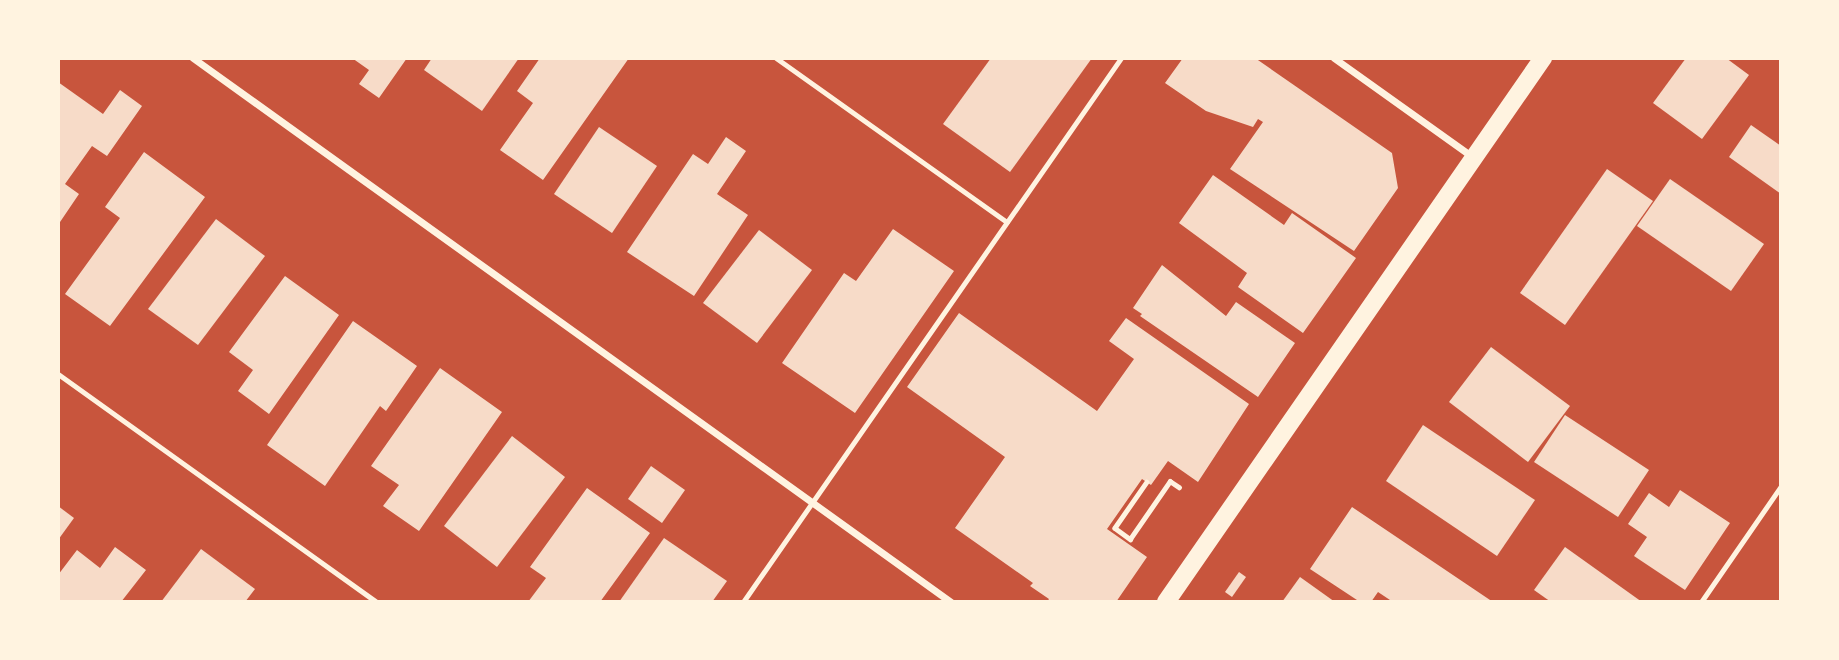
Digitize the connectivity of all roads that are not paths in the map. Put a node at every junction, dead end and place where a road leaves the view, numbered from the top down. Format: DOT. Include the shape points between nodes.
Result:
graph roads {
  1 [pos="193,58"];
  2 [pos="776,58"];
  3 [pos="1121,58"];
  4 [pos="1334,58"];
  5 [pos="1543,58"];
  6 [pos="1474,157"];
  7 [pos="1007,222"];
  8 [pos="58,374"];
  9 [pos="1781,486"];
  10 [pos="811,503"];
  11 [pos="376,602"];
  12 [pos="743,602"];
  13 [pos="951,602"];
  14 [pos="1166,602"];
  15 [pos="1701,602"];
  1 -- 10 [label="street"];
  2 -- 7 [label="lane"];
  3 -- 7 [label="lane"];
  4 -- 6 [label="street"];
  5 -- 6 [label="main road"];
  6 -- 14 [label="main road"];
  7 -- 10 [label="lane"];
  8 -- 11 [label="lane"];
  9 -- 15 [label="lane"];
  10 -- 12 [label="lane"];
  10 -- 13 [label="street"];
}
